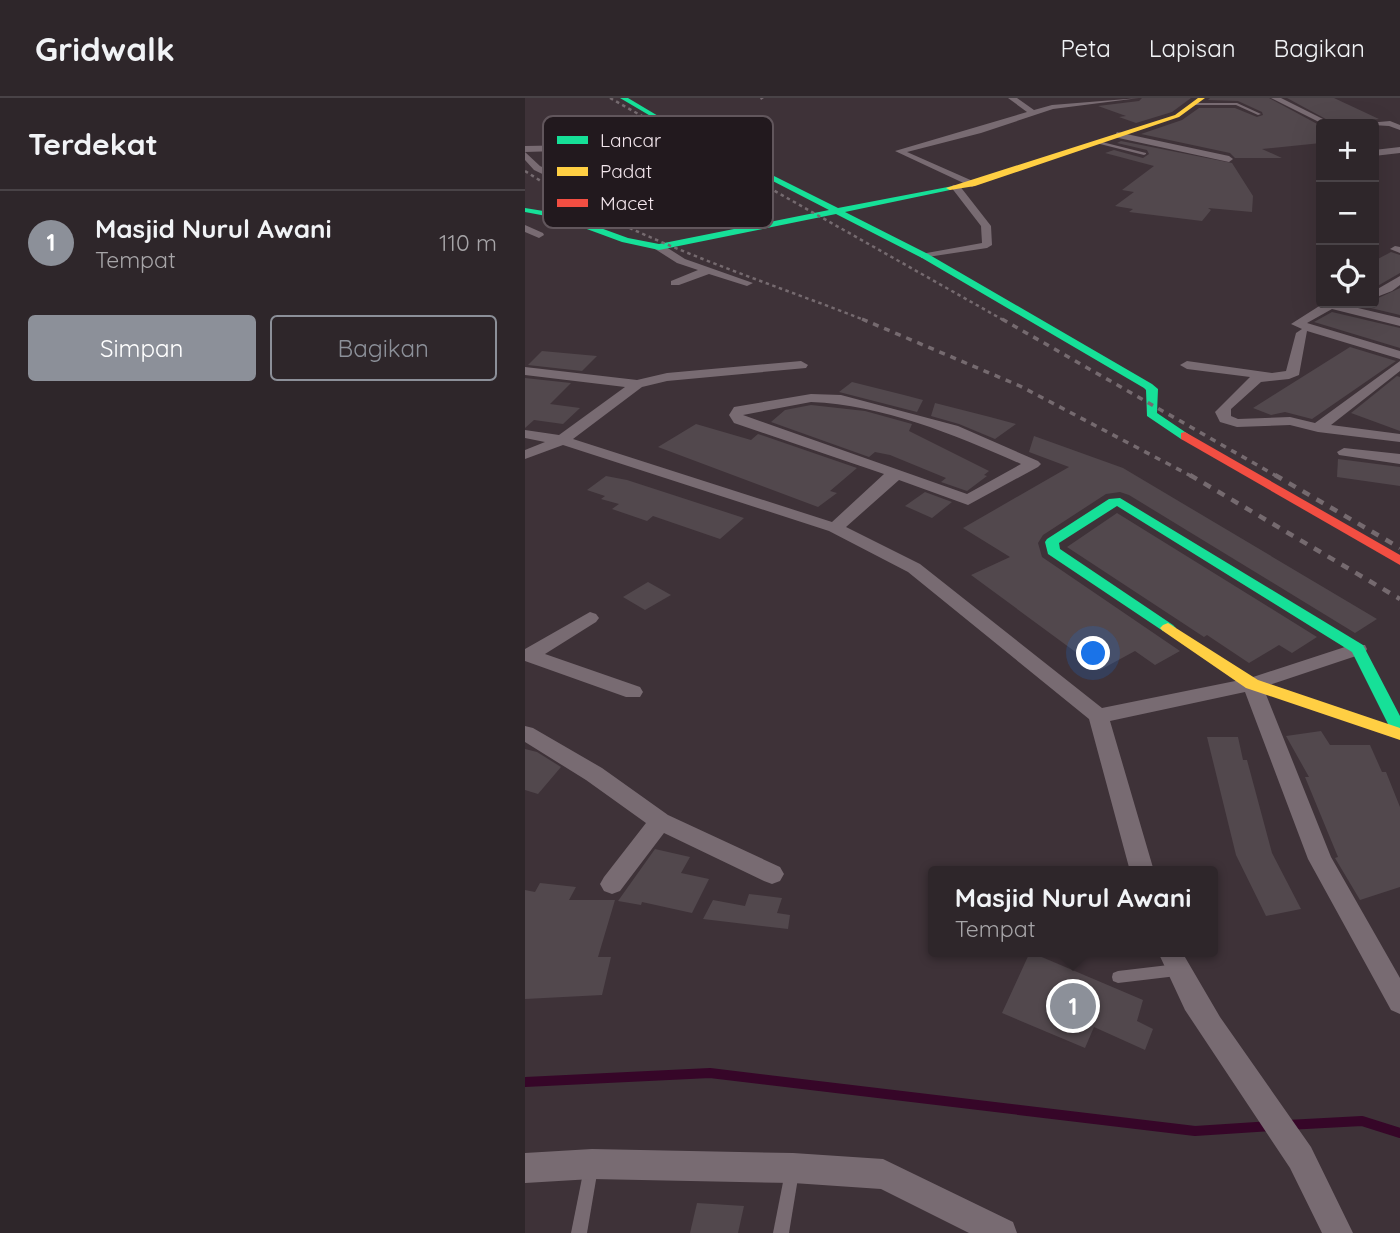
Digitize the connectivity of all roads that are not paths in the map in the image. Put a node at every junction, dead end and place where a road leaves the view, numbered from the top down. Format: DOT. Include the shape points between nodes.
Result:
graph roads {
  1 [pos="623,98"];
  2 [pos="1012,98"];
  3 [pos="1135,98"];
  4 [pos="1275,98"];
  5 [pos="1199,101"];
  6 [pos="1032,112"];
  7 [pos="1259,114"];
  8 [pos="654,116"];
  9 [pos="1319,119"];
  10 [pos="1379,123"];
  11 [pos="1400,128"];
  12 [pos="1117,135"];
  13 [pos="1098,142"];
  14 [pos="543,148"];
  15 [pos="525,149"];
  16 [pos="1400,150"];
  17 [pos="1379,152"];
  18 [pos="1143,154"];
  19 [pos="525,155"];
  20 [pos="1229,159"];
  21 [pos="543,171"];
  22 [pos="773,178"];
  23 [pos="964,185"];
  24 [pos="525,210"];
  25 [pos="836,210"];
  26 [pos="543,211"];
  27 [pos="773,223"];
  28 [pos="525,228"];
  29 [pos="595,228"];
  30 [pos="751,228"];
  31 [pos="746,229"];
  32 [pos="540,235"];
  33 [pos="659,247"];
  34 [pos="925,257"];
  35 [pos="710,270"];
  36 [pos="1400,279"];
  37 [pos="675,283"];
  38 [pos="747,283"];
  39 [pos="1379,293"];
  40 [pos="1322,308"];
  41 [pos="1355,308"];
  42 [pos="1400,322"];
  43 [pos="1302,333"];
  44 [pos="1400,355"];
  45 [pos="801,365"];
  46 [pos="1187,365"];
  47 [pos="1400,365"];
  48 [pos="525,371"];
  49 [pos="1268,376"];
  50 [pos="637,384"];
  51 [pos="1318,428"];
  52 [pos="525,434"];
  53 [pos="1400,438"];
  54 [pos="562,440"];
  55 [pos="1344,452"];
  56 [pos="525,455"];
  57 [pos="1400,459"];
  58 [pos="892,472"];
  59 [pos="835,528"];
  60 [pos="1400,561"];
  61 [pos="590,618"];
  62 [pos="1358,649"];
  63 [pos="527,655"];
  64 [pos="1252,684"];
  65 [pos="633,692"];
  66 [pos="1098,716"];
  67 [pos="525,733"];
  68 [pos="1400,733"];
  69 [pos="660,821"];
  70 [pos="1141,866"];
  71 [pos="772,874"];
  72 [pos="612,884"];
  73 [pos="1173,961"];
  74 [pos="1118,977"];
  75 [pos="1400,1002"];
  76 [pos="1266,1104"];
  77 [pos="1294,1147"];
  78 [pos="592,1164"];
  79 [pos="525,1168"];
  80 [pos="793,1168"];
  81 [pos="579,1233"];
  82 [pos="781,1233"];
  83 [pos="1002,1233"];
  84 [pos="1338,1233"];
  1 -- 8 [label="street"];
  2 -- 6 [label="street"];
  3 -- 6 [label="street"];
  4 -- 9 [label="street"];
  5 -- 7 [label="lane" via="1237,104"];
  5 -- 12 [label="street" via="1177,116"];
  6 -- 23 [label="street" via="899,151"];
  10 -- 11 [label="street"];
  12 -- 13 [label="street"];
  12 -- 20 [label="street"];
  13 -- 18 [label="lane"];
  13 -- 23 [label="street"];
  14 -- 15 [label="street"];
  16 -- 17 [label="street"];
  19 -- 21 [label="street"];
  22 -- 25 [label="street"];
  23 -- 25 [label="street"];
  23 -- 34 [label="street" via="986,226 987,245"];
  24 -- 26 [label="street"];
  25 -- 27 [label="street"];
  25 -- 34 [label="street"];
  28 -- 32 [label="street"];
  29 -- 33 [label="street" via="628,242"];
  30 -- 31 [label="street"];
  31 -- 33 [label="street"];
  33 -- 35 [label="street" via="681,261"];
  34 -- 60 [label="street" via="1148,386 1152,389 1151,414 1157,420"];
  35 -- 37 [label="street"];
  35 -- 38 [label="street"];
  36 -- 39 [label="street"];
  40 -- 44 [label="street" via="1297,324"];
  41 -- 42 [label="street"];
  43 -- 49 [label="street" via="1294,372"];
  45 -- 50 [label="street" via="667,377"];
  46 -- 49 [label="street"];
  47 -- 51 [label="street"];
  48 -- 50 [label="street"];
  49 -- 51 [label="street" via="1257,377 1226,406 1225,419 1237,423 1290,421"];
  50 -- 54 [label="street"];
  51 -- 53 [label="street"];
  52 -- 54 [label="street"];
  54 -- 56 [label="street"];
  54 -- 59 [label="street"];
  55 -- 57 [label="street"];
  58 -- 58 [label="street" via="739,420 736,415 745,408 841,399 953,429 1033,464 968,500"];
  58 -- 59 [label="street" via="892,478"];
  59 -- 66 [label="street" via="913,568"];
  61 -- 63 [label="street"];
  62 -- 64 [label="street"];
  62 -- 64 [label="street" via="1120,502 1052,542 1053,551"];
  62 -- 68 [label="street"];
  63 -- 65 [label="street"];
  64 -- 66 [label="street"];
  64 -- 68 [label="street"];
  64 -- 75 [label="street" via="1319,859"];
  66 -- 70 [label="street"];
  67 -- 69 [label="street"];
  69 -- 71 [label="street"];
  69 -- 72 [label="street"];
  73 -- 74 [label="lane"];
  73 -- 76 [label="street"];
  76 -- 77 [label="street"];
  77 -- 84 [label="street"];
  78 -- 79 [label="street"];
  78 -- 80 [label="street"];
  78 -- 81 [label="lane"];
  80 -- 82 [label="lane"];
  80 -- 83 [label="street" via="883,1174"];
}
